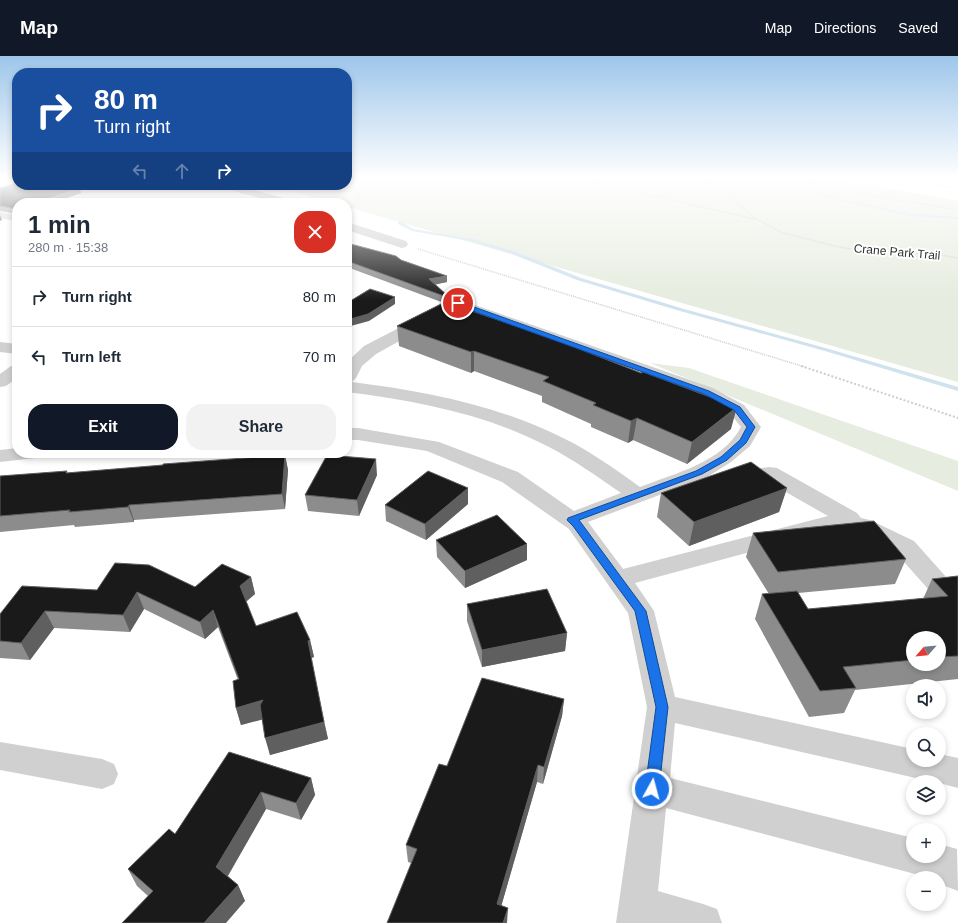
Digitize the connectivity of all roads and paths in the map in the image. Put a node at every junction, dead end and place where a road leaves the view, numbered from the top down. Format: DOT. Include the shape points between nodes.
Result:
graph roads {
  1 [pos="758,220"];
  2 [pos="352,228"];
  3 [pos="402,244"];
  4 [pos="958,258"];
  5 [pos="0,347"];
  6 [pos="12,348"];
  7 [pos="352,369"];
  8 [pos="12,374"];
  9 [pos="0,382"];
  10 [pos="352,388"];
  11 [pos="958,418"];
  12 [pos="352,434"];
  13 [pos="12,455"];
  14 [pos="0,456"];
  15 [pos="769,473"];
  16 [pos="637,496"];
  17 [pos="849,518"];
  18 [pos="571,520"];
  19 [pos="618,579"];
  20 [pos="938,584"];
  21 [pos="662,707"];
  22 [pos="0,756"];
  23 [pos="958,773"];
  24 [pos="102,774"];
  25 [pos="652,789"];
  26 [pos="958,873"];
  27 [pos="637,913"];
  28 [pos="703,923"];
  1 -- 4 [label="path, Crane Park Trail" via="783,233 839,247"];
  2 -- 3 [label="street"];
  3 -- 11 [label="path" via="837,377"];
  5 -- 6 [label="street"];
  7 -- 16 [label="street" via="370,350 458,303 707,392 737,409 751,427 743,442 724,458 699,472"];
  8 -- 9 [label="street"];
  10 -- 16 [label="street" via="397,392 444,402 505,420 556,443 600,469"];
  12 -- 18 [label="street" via="432,446 510,477"];
  13 -- 14 [label="street"];
  15 -- 17 [label="street"];
  16 -- 18 [label="street"];
  17 -- 19 [label="street"];
  17 -- 20 [label="street" via="905,547"];
  18 -- 19 [label="street" via="577,524"];
  19 -- 21 [label="street" via="641,611"];
  21 -- 23 [label="street"];
  21 -- 25 [label="street"];
  22 -- 24 [label="street"];
  25 -- 26 [label="street" via="957,867"];
  25 -- 27 [label="street"];
  27 -- 28 [label="street"];
}
